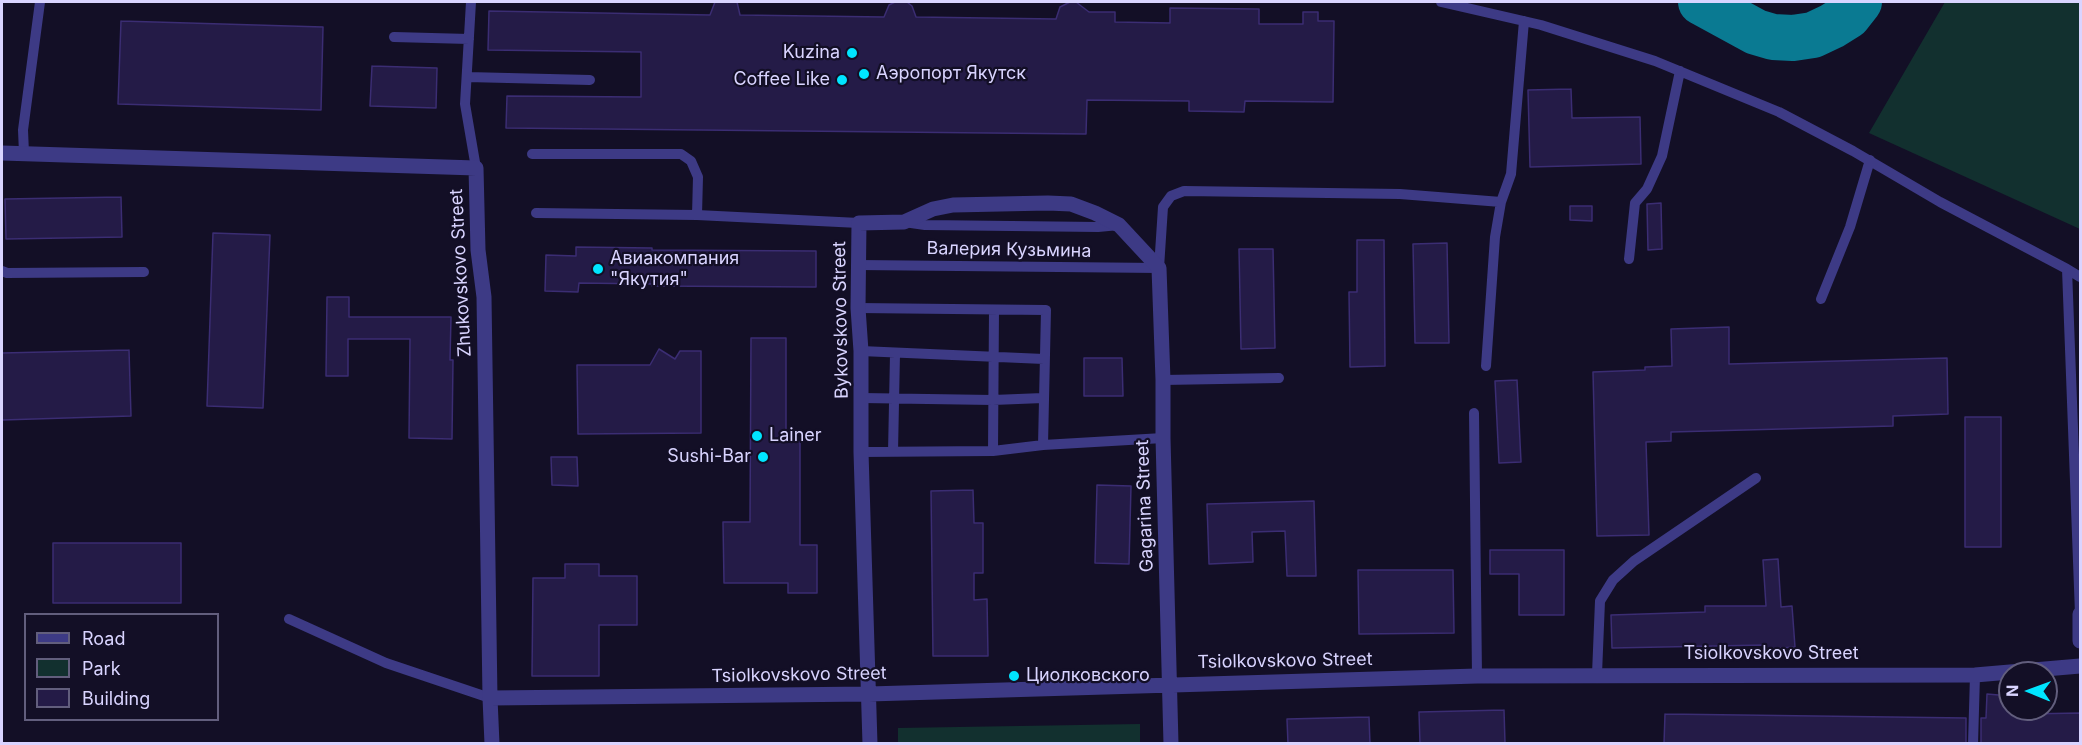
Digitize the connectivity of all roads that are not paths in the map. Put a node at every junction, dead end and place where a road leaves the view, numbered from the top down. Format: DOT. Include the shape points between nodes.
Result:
graph roads {
  1 [pos="40,2"];
  2 [pos="471,2"];
  3 [pos="1441,2"];
  4 [pos="1524,21"];
  5 [pos="394,37"];
  6 [pos="469,39"];
  7 [pos="1680,71"];
  8 [pos="467,77"];
  9 [pos="590,80"];
  10 [pos="2,153"];
  11 [pos="24,153"];
  12 [pos="532,154"];
  13 [pos="1870,160"];
  14 [pos="476,168"];
  15 [pos="1501,202"];
  16 [pos="536,213"];
  17 [pos="697,215"];
  18 [pos="904,222"];
  19 [pos="859,223"];
  20 [pos="1119,225"];
  21 [pos="1629,259"];
  22 [pos="858,265"];
  23 [pos="1159,268"];
  24 [pos="2067,270"];
  25 [pos="2,271"];
  26 [pos="144,272"];
  27 [pos="2080,277"];
  28 [pos="1821,299"];
  29 [pos="858,308"];
  30 [pos="994,310"];
  31 [pos="861,351"];
  32 [pos="895,354"];
  33 [pos="1044,359"];
  34 [pos="1486,366"];
  35 [pos="1279,378"];
  36 [pos="1163,380"];
  37 [pos="862,398"];
  38 [pos="1043,398"];
  39 [pos="894,399"];
  40 [pos="993,400"];
  41 [pos="1474,413"];
  42 [pos="1163,438"];
  43 [pos="1043,445"];
  44 [pos="993,451"];
  45 [pos="861,452"];
  46 [pos="893,452"];
  47 [pos="1756,478"];
  48 [pos="2080,614"];
  49 [pos="289,620"];
  50 [pos="2080,641"];
  51 [pos="2080,666"];
  52 [pos="1598,675"];
  53 [pos="1976,675"];
  54 [pos="1477,676"];
  55 [pos="1170,684"];
  56 [pos="869,694"];
  57 [pos="490,698"];
  58 [pos="492,744"];
  59 [pos="870,744"];
  60 [pos="1171,744"];
  61 [pos="1973,744"];
  1 -- 11 [label="lane" via="23,130"];
  2 -- 6 [label="lane"];
  3 -- 4 [label="lane"];
  4 -- 7 [label="lane"];
  4 -- 15 [label="lane" via="1511,174"];
  5 -- 6 [label="lane"];
  6 -- 8 [label="lane"];
  7 -- 13 [label="lane" via="1779,112"];
  7 -- 21 [label="lane" via="1662,156 1647,189 1635,203"];
  8 -- 9 [label="lane"];
  8 -- 14 [label="lane" via="465,104"];
  10 -- 11 [label="street, Zhukovskovo Street"];
  11 -- 14 [label="street, Zhukovskovo Street"];
  12 -- 17 [label="lane" via="681,154 691,161 698,177"];
  13 -- 24 [label="lane"];
  13 -- 28 [label="lane" via="1850,227"];
  14 -- 57 [label="street, Zhukovskovo Street" via="478,250 484,297"];
  15 -- 23 [label="lane" via="1400,194 1184,191 1171,196 1163,207"];
  15 -- 34 [label="lane"];
  16 -- 17 [label="lane"];
  17 -- 19 [label="lane"];
  18 -- 19 [label="street, Bykovskovo Street"];
  18 -- 20 [label="lane"];
  18 -- 20 [label="street, Bykovskovo Street" via="953,205 1048,203 1071,204"];
  19 -- 22 [label="street, Bykovskovo Street"];
  20 -- 23 [label="street, Bykovskovo Street"];
  22 -- 23 [label="lane, Валерия Кузьмина"];
  22 -- 29 [label="street, Bykovskovo Street"];
  23 -- 36 [label="street, Gagarina Street"];
  24 -- 27 [label="lane"];
  24 -- 48 [label="lane"];
  25 -- 26 [label="lane"];
  29 -- 30 [label="lane"];
  29 -- 31 [label="street, Bykovskovo Street"];
  30 -- 33 [label="lane" via="1046,310"];
  30 -- 40 [label="lane"];
  31 -- 32 [label="lane"];
  31 -- 37 [label="street, Bykovskovo Street"];
  32 -- 33 [label="lane"];
  32 -- 39 [label="lane"];
  33 -- 38 [label="lane"];
  35 -- 36 [label="lane"];
  36 -- 42 [label="street, Gagarina Street"];
  37 -- 39 [label="lane"];
  37 -- 45 [label="street, Bykovskovo Street"];
  38 -- 40 [label="lane"];
  38 -- 43 [label="lane"];
  39 -- 40 [label="lane"];
  39 -- 46 [label="lane"];
  40 -- 44 [label="lane"];
  41 -- 54 [label="lane"];
  42 -- 43 [label="lane"];
  42 -- 55 [label="street, Gagarina Street"];
  43 -- 44 [label="lane"];
  44 -- 46 [label="lane"];
  45 -- 46 [label="lane"];
  45 -- 56 [label="street, Bykovskovo Street"];
  47 -- 52 [label="lane" via="1634,561 1613,580 1600,601"];
  48 -- 50 [label="street"];
  49 -- 57 [label="lane" via="386,663"];
  51 -- 53 [label="street, Tsiolkovskovo Street"];
  52 -- 53 [label="street, Tsiolkovskovo Street"];
  52 -- 54 [label="street, Tsiolkovskovo Street"];
  53 -- 61 [label="lane"];
  54 -- 55 [label="street, Tsiolkovskovo Street"];
  55 -- 56 [label="street, Tsiolkovskovo Street"];
  55 -- 60 [label="street, Gagarina Street"];
  56 -- 57 [label="street, Tsiolkovskovo Street"];
  56 -- 59 [label="street, Bykovskovo Street"];
  57 -- 58 [label="street, Zhukovskovo Street"];
}
